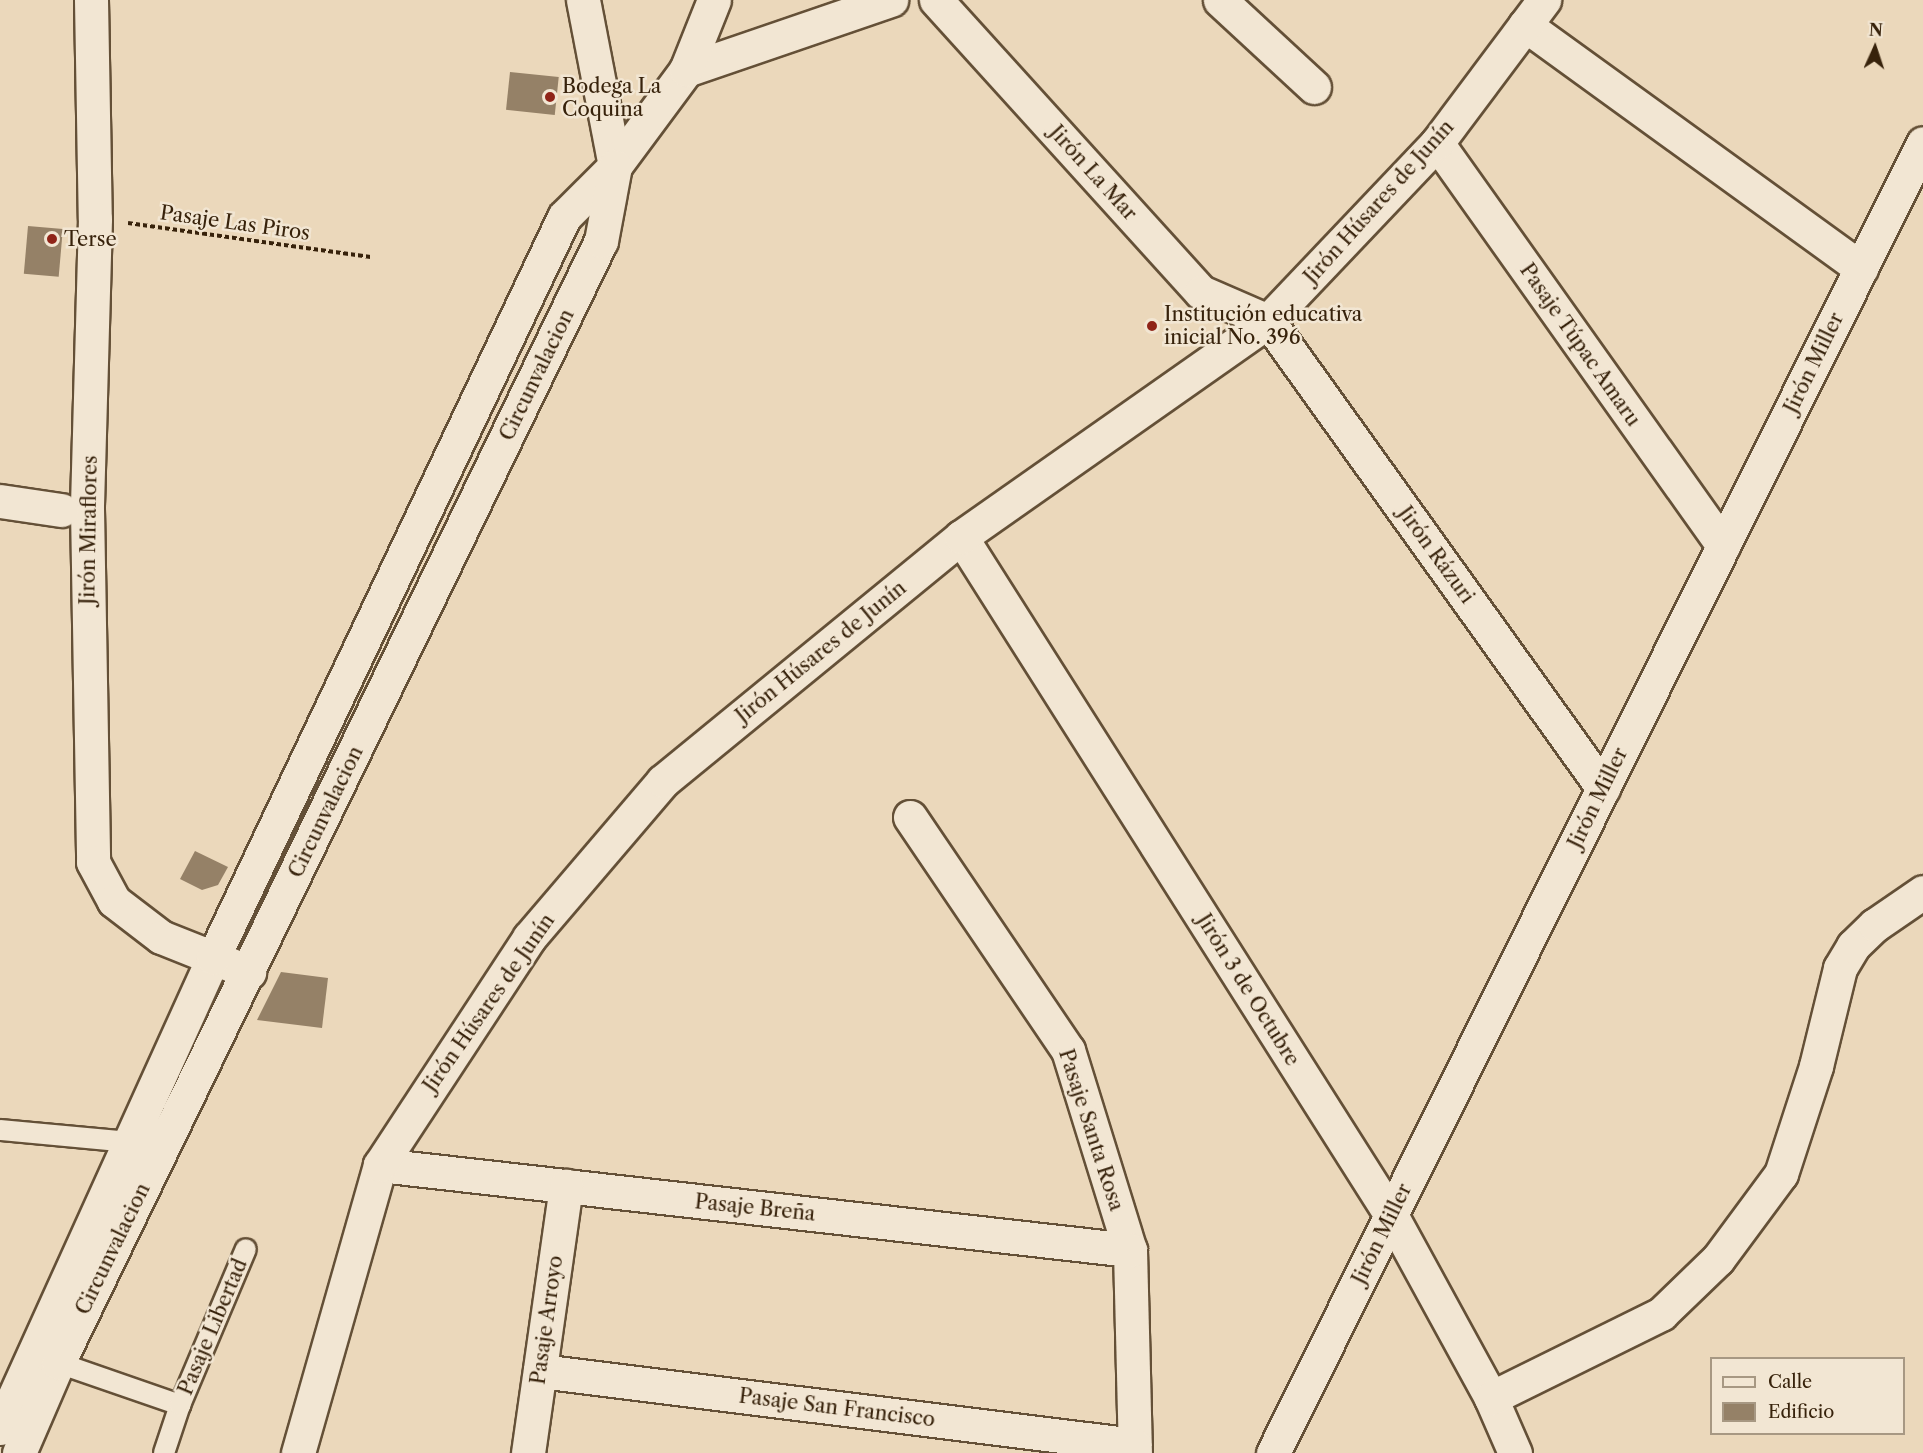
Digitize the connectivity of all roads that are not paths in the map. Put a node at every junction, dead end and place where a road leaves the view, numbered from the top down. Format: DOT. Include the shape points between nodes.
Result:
graph roads {
  1 [pos="91,0"];
  2 [pos="582,0"];
  3 [pos="714,0"];
  4 [pos="891,0"];
  5 [pos="936,0"];
  6 [pos="1220,0"];
  7 [pos="1535,13"];
  8 [pos="686,70"];
  9 [pos="1314,87"];
  10 [pos="1437,143"];
  11 [pos="1923,143"];
  12 [pos="615,166"];
  13 [pos="1861,268"];
  14 [pos="1268,321"];
  15 [pos="0,501"];
  16 [pos="61,510"];
  17 [pos="961,537"];
  18 [pos="1723,546"];
  19 [pos="1603,788"];
  20 [pos="909,817"];
  21 [pos="1923,892"];
  22 [pos="213,958"];
  23 [pos="249,972"];
  24 [pos="0,1130"];
  25 [pos="130,1142"];
  26 [pos="380,1165"];
  27 [pos="566,1186"];
  28 [pos="1391,1215"];
  29 [pos="246,1249"];
  30 [pos="1130,1250"];
  31 [pos="45,1359"];
  32 [pos="540,1371"];
  33 [pos="1491,1398"];
  34 [pos="180,1405"];
  35 [pos="0,1428"];
  36 [pos="1135,1449"];
  37 [pos="20,1453"];
  38 [pos="164,1453"];
  39 [pos="298,1453"];
  40 [pos="528,1453"];
  41 [pos="1273,1453"];
  42 [pos="1515,1453"];
  1 -- 22 [label="street, Jirón Miraflores" via="95,219 87,509 93,862 114,901 161,938"];
  2 -- 12 [label="street"];
  3 -- 8 [label="street, Circunvalacion"];
  4 -- 8 [label="street"];
  5 -- 14 [label="street, Jirón La Mar" via="1201,292"];
  6 -- 9 [label="street"];
  7 -- 10 [label="street, Jirón Húsares de Junín"];
  7 -- 13 [label="street"];
  8 -- 12 [label="street, Circunvalacion"];
  10 -- 14 [label="street, Jirón Húsares de Junín"];
  10 -- 18 [label="street, Pasaje Túpac Amaru"];
  11 -- 13 [label="street, Jirón Miller"];
  12 -- 22 [label="street, Circunvalacion" via="564,217"];
  12 -- 23 [label="street, Circunvalacion" via="601,241"];
  13 -- 18 [label="street, Jirón Miller"];
  14 -- 17 [label="street, Jirón Húsares de Junín"];
  14 -- 19 [label="street, Jirón Rázuri"];
  15 -- 16 [label="street"];
  17 -- 26 [label="street, Jirón Húsares de Junín" via="663,781 529,938"];
  17 -- 28 [label="street, Jirón 3 de Octubre"];
  18 -- 19 [label="street, Jirón Miller"];
  19 -- 28 [label="street, Jirón Miller"];
  20 -- 30 [label="street, Pasaje Santa Rosa" via="1068,1050"];
  21 -- 33 [label="street" via="1875,925 1853,946 1840,968 1816,1066 1781,1174 1718,1259 1661,1314"];
  22 -- 23 [label="street, Jirón Miraflores"];
  22 -- 25 [label="street, Circunvalacion"];
  23 -- 31 [label="street, Circunvalacion"];
  24 -- 25 [label="lane"];
  25 -- 31 [label="street, Circunvalacion"];
  26 -- 27 [label="street, Pasaje Breña"];
  26 -- 39 [label="street, Jirón Húsares de Junín"];
  27 -- 30 [label="street, Pasaje Breña"];
  27 -- 32 [label="street, Pasaje Arroyo"];
  28 -- 33 [label="street, Jirón 3 de Octubre"];
  28 -- 41 [label="street, Jirón Miller"];
  29 -- 34 [label="lane, Pasaje Libertad"];
  30 -- 36 [label="street, Pasaje Santa Rosa"];
  31 -- 34 [label="lane, Pasaje Libertad"];
  31 -- 35 [label="street, Circunvalacion"];
  31 -- 37 [label="street, Circunvalacion"];
  32 -- 36 [label="street, Pasaje San Francisco"];
  32 -- 40 [label="street, Pasaje Arroyo"];
  33 -- 42 [label="street, Jirón 3 de Octubre"];
  34 -- 38 [label="lane, Pasaje Libertad"];
}
